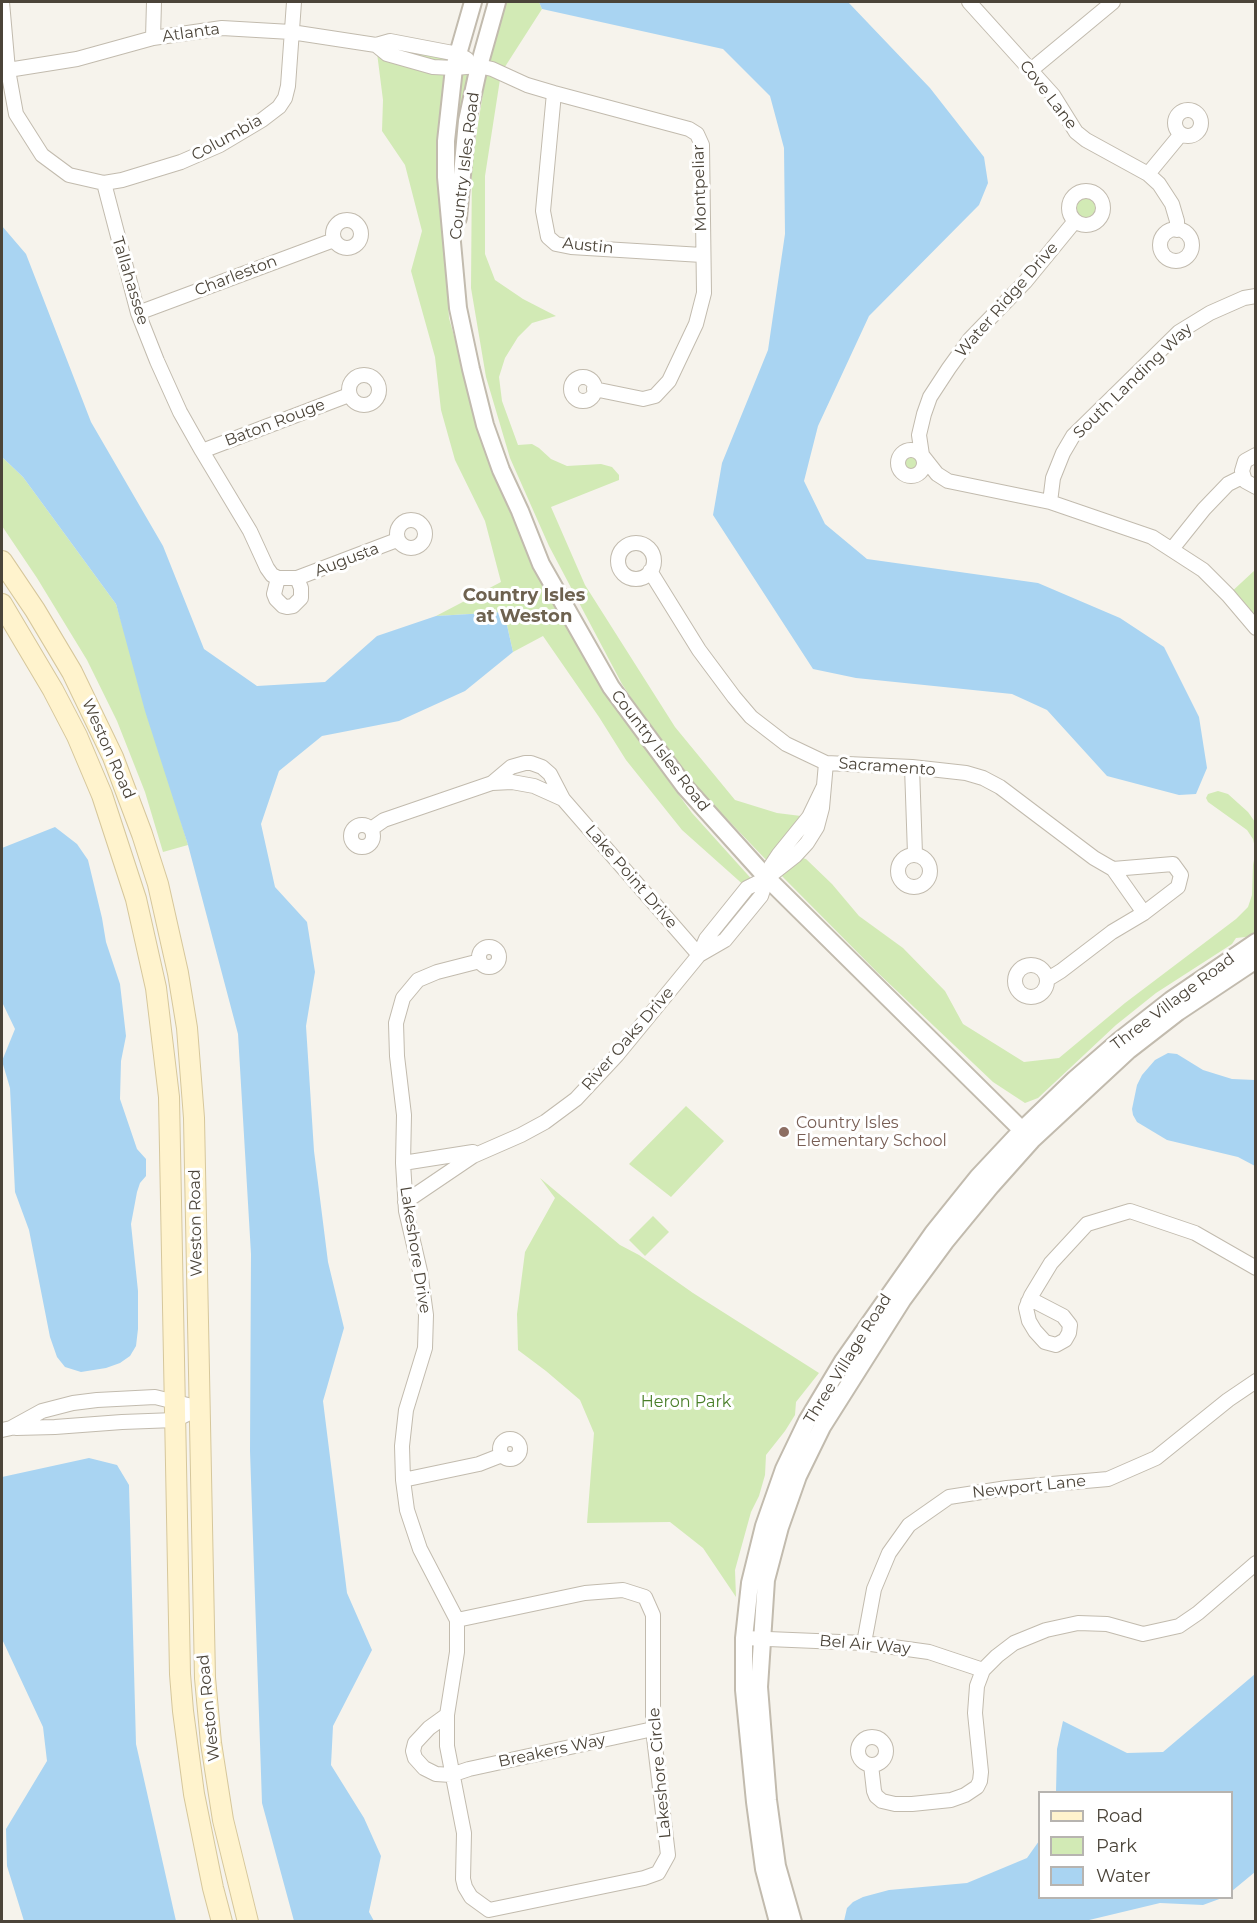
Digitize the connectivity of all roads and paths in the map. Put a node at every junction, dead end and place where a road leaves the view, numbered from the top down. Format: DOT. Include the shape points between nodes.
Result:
graph roads {
  1 [pos="2,2"];
  2 [pos="154,2"];
  3 [pos="294,2"];
  4 [pos="473,2"];
  5 [pos="497,2"];
  6 [pos="969,2"];
  7 [pos="1113,2"];
  8 [pos="2,10"];
  9 [pos="291,32"];
  10 [pos="153,38"];
  11 [pos="456,61"];
  12 [pos="479,66"];
  13 [pos="8,70"];
  14 [pos="1031,70"];
  15 [pos="554,93"];
  16 [pos="1181,134"];
  17 [pos="1148,174"];
  18 [pos="104,183"];
  19 [pos="1075,221"];
  20 [pos="1177,230"];
  21 [pos="334,240"];
  22 [pos="702,255"];
  23 [pos="454,261"];
  24 [pos="1256,296"];
  25 [pos="138,313"];
  26 [pos="594,389"];
  27 [pos="349,395"];
  28 [pos="202,451"];
  29 [pos="1256,455"];
  30 [pos="1242,477"];
  31 [pos="1256,487"];
  32 [pos="1050,502"];
  33 [pos="397,540"];
  34 [pos="1172,549"];
  35 [pos="2,561"];
  36 [pos="650,571"];
  37 [pos="278,578"];
  38 [pos="297,578"];
  39 [pos="2,604"];
  40 [pos="1256,628"];
  41 [pos="826,763"];
  42 [pos="912,767"];
  43 [pos="492,783"];
  44 [pos="563,799"];
  45 [pos="371,829"];
  46 [pos="915,854"];
  47 [pos="1113,869"];
  48 [pos="767,878"];
  49 [pos="1144,913"];
  50 [pos="1255,947"];
  51 [pos="699,955"];
  52 [pos="480,962"];
  53 [pos="1048,979"];
  54 [pos="1027,1135"];
  55 [pos="487,1149"];
  56 [pos="403,1163"];
  57 [pos="405,1202"];
  58 [pos="1256,1268"];
  59 [pos="1028,1302"];
  60 [pos="1256,1381"];
  61 [pos="200,1408"];
  62 [pos="175,1411"];
  63 [pos="6,1429"];
  64 [pos="502,1455"];
  65 [pos="403,1480"];
  66 [pos="1256,1563"];
  67 [pos="457,1620"];
  68 [pos="744,1638"];
  69 [pos="762,1639"];
  70 [pos="864,1643"];
  71 [pos="983,1670"];
  72 [pos="447,1715"];
  73 [pos="653,1729"];
  74 [pos="871,1765"];
  75 [pos="451,1775"];
  76 [pos="471,1898"];
  77 [pos="222,1922"];
  78 [pos="248,1922"];
  79 [pos="778,1922"];
  80 [pos="793,1922"];
  1 -- 8 [label="street"];
  2 -- 10 [label="street"];
  3 -- 9 [label="street, Columbia"];
  4 -- 11 [label="street, Country Isles Road"];
  5 -- 12 [label="street, Country Isles Road"];
  6 -- 14 [label="street, Cove Lane"];
  7 -- 14 [label="street"];
  8 -- 13 [label="street"];
  9 -- 10 [label="street, Atlanta" via="222,28"];
  9 -- 11 [label="street, Atlanta" via="376,45 390,41"];
  9 -- 18 [label="street, Columbia" via="288,86 279,107 220,145 181,162"];
  10 -- 13 [label="street, Atlanta" via="77,60"];
  11 -- 12 [label="street, Atlanta"];
  11 -- 23 [label="street, Country Isles Road" via="446,141"];
  12 -- 15 [label="street, Montpeliar"];
  12 -- 23 [label="street, Country Isles Road" via="467,122"];
  13 -- 18 [label="street" via="16,114 42,155 69,175"];
  14 -- 17 [label="street, Cove Lane" via="1053,95 1076,132"];
  15 -- 22 [label="street, Montpeliar" via="697,134 702,145"];
  15 -- 22 [label="street, Austin" via="543,211 548,237 556,244 571,247"];
  16 -- 17 [label="street"];
  17 -- 20 [label="street, Cove Lane" via="1172,204"];
  18 -- 25 [label="street, Tallahassee"];
  19 -- 32 [label="street, Water Ridge Drive" via="1025,282 970,339 930,397 919,435 922,455 948,481"];
  21 -- 25 [label="street, Charleston"];
  22 -- 26 [label="street, Montpeliar" via="704,293 696,324 665,387 648,399"];
  23 -- 48 [label="street, Country Isles Road" via="458,308 485,425 541,564 617,695 685,787"];
  24 -- 32 [label="street, South Landing Way" via="1210,313 1179,332 1073,436 1053,478"];
  25 -- 28 [label="street, Tallahassee" via="180,412"];
  27 -- 28 [label="street, Baton Rouge"];
  28 -- 37 [label="street, Tallahassee" via="250,531 267,568"];
  29 -- 30 [label="street" via="1242,466"];
  30 -- 31 [label="street"];
  30 -- 34 [label="street" via="1228,484"];
  32 -- 34 [label="street, Water Ridge Drive" via="1152,537"];
  33 -- 38 [label="street, Augusta"];
  34 -- 40 [label="street, Water Ridge Drive" via="1203,570"];
  35 -- 61 [label="main road, Weston Road" via="51,636 96,719 139,824 165,910 181,992 192,1082"];
  36 -- 41 [label="street, Sacramento" via="734,698 786,744"];
  37 -- 38 [label="street"];
  37 -- 38 [label="street, Tallahassee" via="274,594 287,607 301,598"];
  39 -- 62 [label="main road, Weston Road" via="83,749 113,826 145,931 169,1097"];
  41 -- 42 [label="street, Sacramento"];
  41 -- 48 [label="street, River Oaks Drive" via="823,788 809,817 779,854"];
  42 -- 46 [label="street"];
  42 -- 47 [label="street, Sacramento" via="983,778"];
  43 -- 44 [label="street, Lake Point Drive" via="522,783"];
  43 -- 44 [label="street, Lake Point Drive" via="511,767 531,763 550,774"];
  43 -- 45 [label="street, Lake Point Drive" via="384,820"];
  44 -- 51 [label="street, Lake Point Drive"];
  47 -- 49 [label="street, Sacramento"];
  47 -- 49 [label="street" via="1173,864 1181,875 1178,887"];
  48 -- 51 [label="street, River Oaks Drive" via="761,896 724,940"];
  48 -- 54 [label="street, Country Isles Road"];
  49 -- 53 [label="street"];
  50 -- 54 [label="street, Three Village Road" via="1171,1000 1120,1040 1075,1079"];
  51 -- 55 [label="street, River Oaks Drive" via="576,1099 521,1136"];
  52 -- 56 [label="street, Lakeshore Drive" via="418,980 403,998 396,1023 404,1115"];
  54 -- 68 [label="street, Three Village Road" via="978,1176 933,1233 843,1361 807,1421 784,1469 764,1526 750,1583"];
  54 -- 69 [label="street, Three Village Road" via="903,1299 822,1427 798,1476 780,1527 766,1580"];
  55 -- 56 [label="street, River Oaks Drive"];
  55 -- 57 [label="street, River Oaks Drive"];
  56 -- 57 [label="street, Lakeshore Drive"];
  57 -- 65 [label="street, Lakeshore Drive" via="426,1315 424,1348 406,1410"];
  58 -- 59 [label="street" via="1195,1233 1130,1211 1087,1224 1052,1263"];
  60 -- 70 [label="street, Newport Lane" via="1156,1458 1108,1479 949,1497 909,1525 889,1553 874,1589"];
  61 -- 62 [label="street"];
  61 -- 78 [label="main road, Weston Road" via="203,1641 208,1708 223,1820"];
  62 -- 63 [label="street" via="122,1422"];
  62 -- 63 [label="street" via="155,1396 73,1403 42,1411"];
  62 -- 77 [label="main road, Weston Road" via="183,1711 199,1823"];
  64 -- 65 [label="street" via="479,1464"];
  65 -- 67 [label="street, Lakeshore Drive" via="407,1510 420,1549"];
  66 -- 71 [label="street" via="1179,1626 1143,1634 1107,1624 1078,1623 1046,1630 1014,1643"];
  67 -- 72 [label="street, Lakeshore Drive" via="457,1652"];
  67 -- 73 [label="street, Lakeshore Circle" via="585,1593 622,1590 645,1598 652,1614"];
  68 -- 69 [label="street, Bel Air Way"];
  68 -- 79 [label="street, Three Village Road" via="744,1690 755,1802 764,1869"];
  69 -- 70 [label="street, Bel Air Way"];
  69 -- 80 [label="street, Three Village Road" via="759,1687 768,1800 777,1866"];
  70 -- 71 [label="street, Bel Air Way" via="929,1652"];
  71 -- 74 [label="street" via="975,1713 981,1772 972,1791 951,1800 906,1804 882,1801 874,1791"];
  72 -- 75 [label="street, Lakeshore Drive"];
  72 -- 75 [label="street" via="429,1728 413,1751 424,1768"];
  73 -- 75 [label="street, Breakers Way"];
  73 -- 76 [label="street, Lakeshore Circle" via="668,1855 658,1873 489,1910"];
  75 -- 76 [label="street, Lakeshore Drive" via="464,1833 463,1879"];
}
